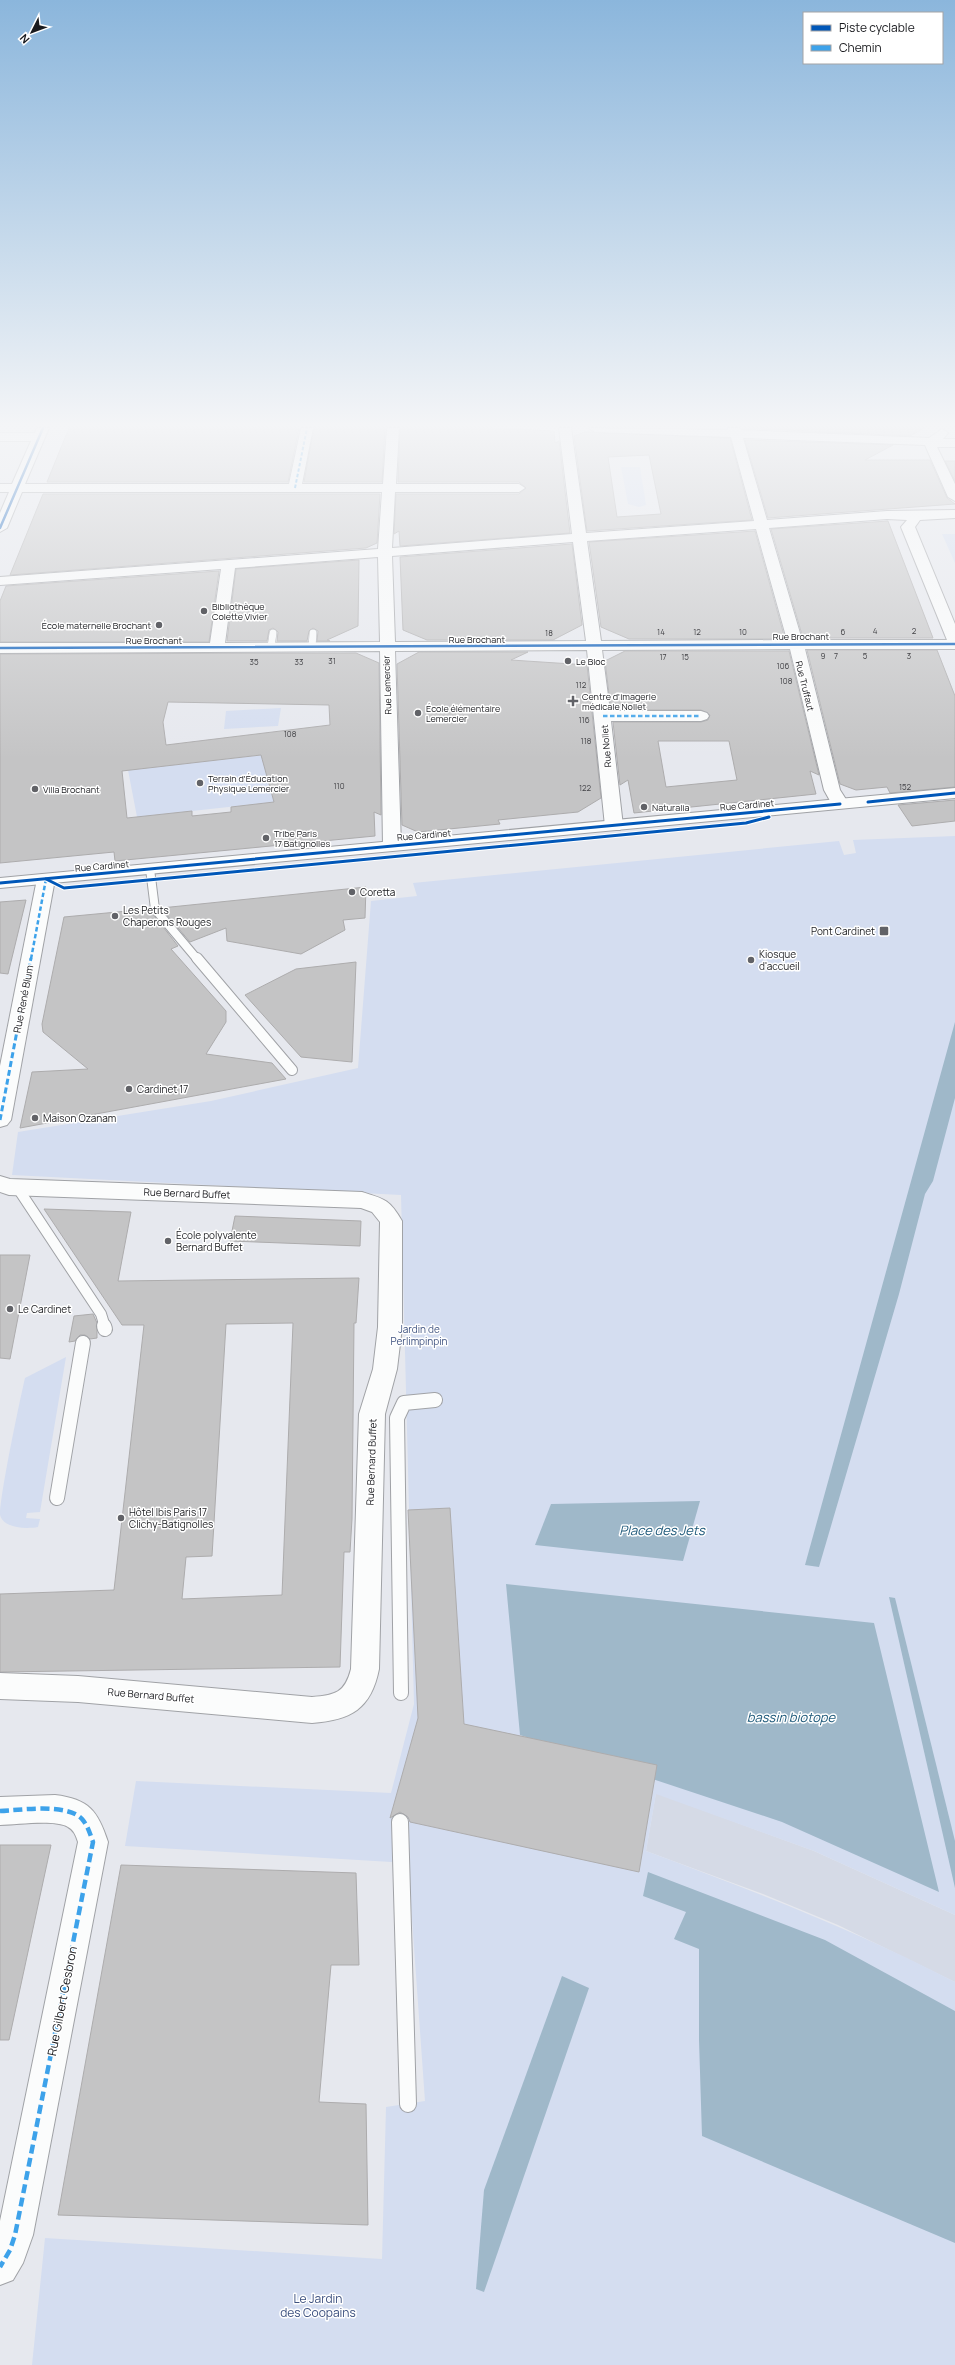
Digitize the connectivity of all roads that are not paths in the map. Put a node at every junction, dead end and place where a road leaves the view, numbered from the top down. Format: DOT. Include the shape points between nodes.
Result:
graph roads {
  1 [pos="385,538"];
  2 [pos="564,538"];
  3 [pos="581,538"];
  4 [pos="764,538"];
  5 [pos="913,538"];
  6 [pos="384,553"];
  7 [pos="229,564"];
  8 [pos="0,581"];
  9 [pos="955,643"];
  10 [pos="796,645"];
  11 [pos="594,646"];
  12 [pos="217,647"];
  13 [pos="386,647"];
  14 [pos="0,648"];
  15 [pos="603,716"];
  16 [pos="701,716"];
  17 [pos="955,793"];
  18 [pos="840,804"];
  19 [pos="614,826"];
  20 [pos="392,846"];
  21 [pos="150,869"];
  22 [pos="46,879"];
  23 [pos="0,883"];
  24 [pos="292,1070"];
  25 [pos="0,1120"];
  26 [pos="9,1186"];
  27 [pos="105,1329"];
  28 [pos="84,1344"];
  29 [pos="436,1400"];
  30 [pos="57,1498"];
  31 [pos="0,1686"];
  32 [pos="401,1693"];
  33 [pos="0,1811"];
  34 [pos="400,1822"];
  35 [pos="408,2104"];
  36 [pos="0,2266"];
  1 -- 6 [label="street, Rue Lemercier"];
  2 -- 6 [label="street"];
  3 -- 11 [label="street, Rue Nollet"];
  4 -- 10 [label="street, Rue Truffaut"];
  5 -- 9 [label="street"];
  6 -- 7 [label="street"];
  6 -- 13 [label="street, Rue Lemercier"];
  7 -- 8 [label="street"];
  7 -- 12 [label="street"];
  9 -- 10 [label="street, Rue Brochant"];
  10 -- 11 [label="street, Rue Brochant"];
  10 -- 18 [label="street, Rue Truffaut" via="832,790"];
  11 -- 13 [label="street, Rue Brochant"];
  11 -- 15 [label="street, Rue Nollet"];
  12 -- 13 [label="street, Rue Brochant" via="272,640 312,640"];
  12 -- 14 [label="street, Rue Brochant"];
  13 -- 20 [label="street, Rue Lemercier"];
  15 -- 16 [label="street"];
  15 -- 19 [label="street, Rue Nollet"];
  17 -- 18 [label="street, Rue Cardinet"];
  18 -- 19 [label="street, Rue Cardinet"];
  19 -- 20 [label="street, Rue Cardinet"];
  20 -- 21 [label="street, Rue Cardinet"];
  21 -- 22 [label="street, Rue Cardinet"];
  21 -- 24 [label="lane" via="155,909"];
  22 -- 23 [label="street, Rue Cardinet"];
  22 -- 25 [label="street, Rue René Blum"];
  26 -- 27 [label="lane" via="102,1314"];
  26 -- 31 [label="street, Rue Bernard Buffet" via="362,1200 380,1206 391,1221 390,1327 385,1369 372,1414 365,1669 361,1685 354,1696 341,1706 305,1710 78,1689"];
  28 -- 30 [label="lane"];
  29 -- 32 [label="lane" via="404,1403 397,1418"];
  33 -- 36 [label="street, Rue Gilbert Cesbron" via="67,1810 80,1816 89,1828 94,1842 15,2234 10,2250"];
  34 -- 35 [label="lane"];
}
